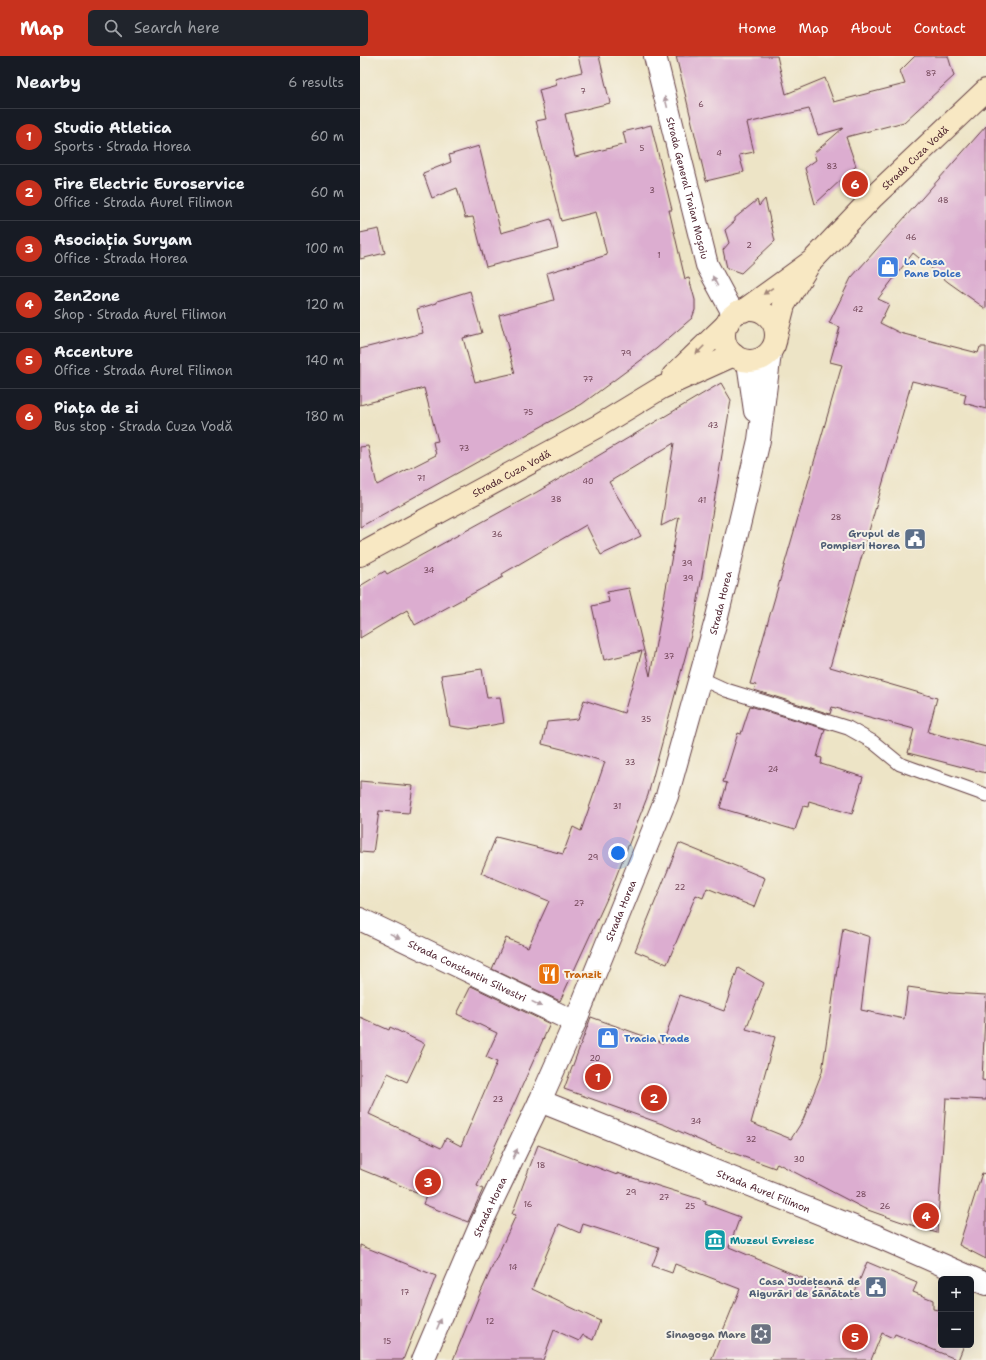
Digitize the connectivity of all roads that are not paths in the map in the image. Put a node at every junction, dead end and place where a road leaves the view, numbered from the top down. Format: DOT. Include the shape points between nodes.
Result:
graph roads {
  1 [pos="655,56"];
  2 [pos="986,90"];
  3 [pos="812,261"];
  4 [pos="735,316"];
  5 [pos="773,344"];
  6 [pos="741,358"];
  7 [pos="661,388"];
  8 [pos="758,440"];
  9 [pos="360,555"];
  10 [pos="700,678"];
  11 [pos="986,795"];
  12 [pos="360,919"];
  13 [pos="575,1022"];
  14 [pos="540,1101"];
  15 [pos="986,1284"];
  16 [pos="424,1360"];
  4 -- 1 [label="street, Strada General Traian Moșoiu, one-way" via="707,265"];
  2 -- 3 [label="main road, Strada Cuza Vodă" via="873,197"];
  3 -- 4 [label="main road, Strada Cuza Vodă, one-way"];
  3 -- 5 [label="main road, Strada Cuza Vodă" via="784,305"];
  4 -- 5 [label="main road" via="752,309 762,312 775,326"];
  4 -- 6 [label="main road" via="725,331 725,340 728,349"];
  4 -- 7 [label="main road, Strada Cuza Vodă, one-way"];
  5 -- 6 [label="main road" via="764,358 756,361"];
  5 -- 8 [label="street, Strada Horea"];
  6 -- 7 [label="main road, Strada Cuza Vodă"];
  6 -- 8 [label="street, Strada Horea"];
  7 -- 9 [label="main road, Strada Cuza Vodă" via="600,425"];
  8 -- 10 [label="street, Strada Horea" via="717,617"];
  10 -- 11 [label="lane" via="726,690 848,728 873,742 900,764"];
  10 -- 13 [label="street, Strada Horea" via="667,796"];
  12 -- 13 [label="street, Strada Constantin Silvestri, one-way"];
  13 -- 14 [label="street, Strada Horea"];
  14 -- 15 [label="street, Strada Aurel Filimon" via="880,1237"];
  16 -- 14 [label="street, Strada Horea, one-way" via="481,1224"];
}
